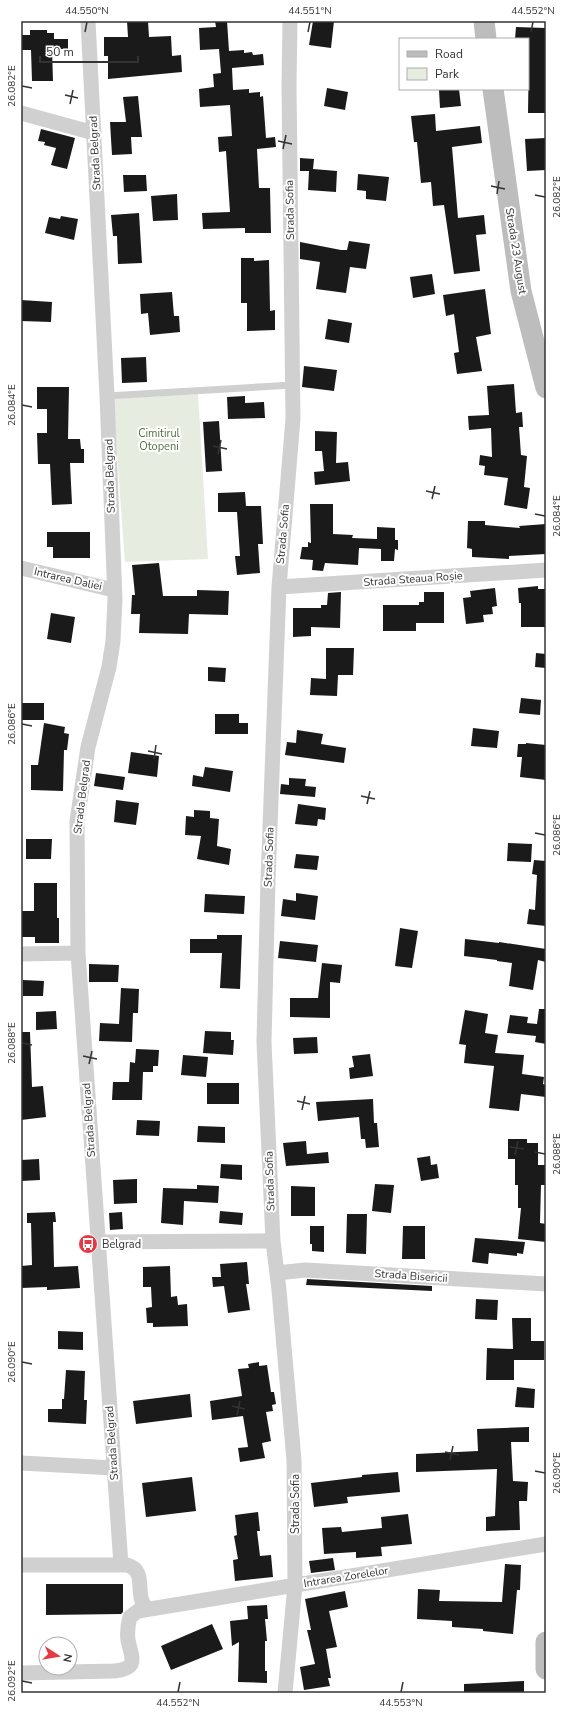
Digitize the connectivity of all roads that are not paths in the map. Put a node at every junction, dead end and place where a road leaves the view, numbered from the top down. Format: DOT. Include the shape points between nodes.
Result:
graph roads {
  1 [pos="88,21"];
  2 [pos="290,21"];
  3 [pos="484,21"];
  4 [pos="486,38"];
  5 [pos="493,90"];
  6 [pos="21,113"];
  7 [pos="94,133"];
  8 [pos="293,385"];
  9 [pos="546,388"];
  10 [pos="107,396"];
  11 [pos="21,568"];
  12 [pos="546,570"];
  13 [pos="279,587"];
  14 [pos="114,590"];
  15 [pos="78,953"];
  16 [pos="21,954"];
  17 [pos="273,1241"];
  18 [pos="98,1242"];
  19 [pos="277,1272"];
  20 [pos="546,1284"];
  21 [pos="21,1463"];
  22 [pos="114,1468"];
  23 [pos="546,1544"];
  24 [pos="21,1565"];
  25 [pos="121,1565"];
  26 [pos="295,1585"];
  27 [pos="146,1609"];
  28 [pos="546,1642"];
  29 [pos="546,1668"];
  30 [pos="21,1673"];
  31 [pos="285,1693"];
  1 -- 7 [label="street, Strada Belgrad"];
  2 -- 8 [label="street, Strada Sofia"];
  3 -- 4 [label="main road"];
  5 -- 9 [label="main road, Strada 23 August" via="522,291"];
  6 -- 7 [label="street"];
  7 -- 10 [label="street, Strada Belgrad"];
  8 -- 10 [label="lane"];
  8 -- 13 [label="street, Strada Sofia" via="293,419"];
  10 -- 14 [label="street, Strada Belgrad"];
  11 -- 14 [label="street, Intrarea Daliei"];
  12 -- 13 [label="street, Strada Steaua Roșie"];
  13 -- 17 [label="street, Strada Sofia" via="264,1042"];
  14 -- 15 [label="street, Strada Belgrad" via="113,641 109,667 88,747 77,821"];
  15 -- 16 [label="street"];
  15 -- 18 [label="street, Strada Belgrad"];
  17 -- 18 [label="street"];
  17 -- 19 [label="street, Strada Sofia"];
  18 -- 22 [label="street, Strada Belgrad"];
  19 -- 20 [label="street, Strada Bisericii" via="304,1270"];
  19 -- 26 [label="street, Strada Sofia" via="293,1437"];
  21 -- 22 [label="street"];
  22 -- 25 [label="street, Strada Belgrad"];
  23 -- 26 [label="street, Intrarea Zorelelor"];
  24 -- 25 [label="street"];
  25 -- 27 [label="street" via="137,1570"];
  26 -- 27 [label="street, Intrarea Zorelelor"];
  26 -- 31 [label="street, Strada Sofia"];
  27 -- 30 [label="street" via="130,1617 128,1638 133,1656 128,1669"];
  28 -- 29 [label="main road"];
}
